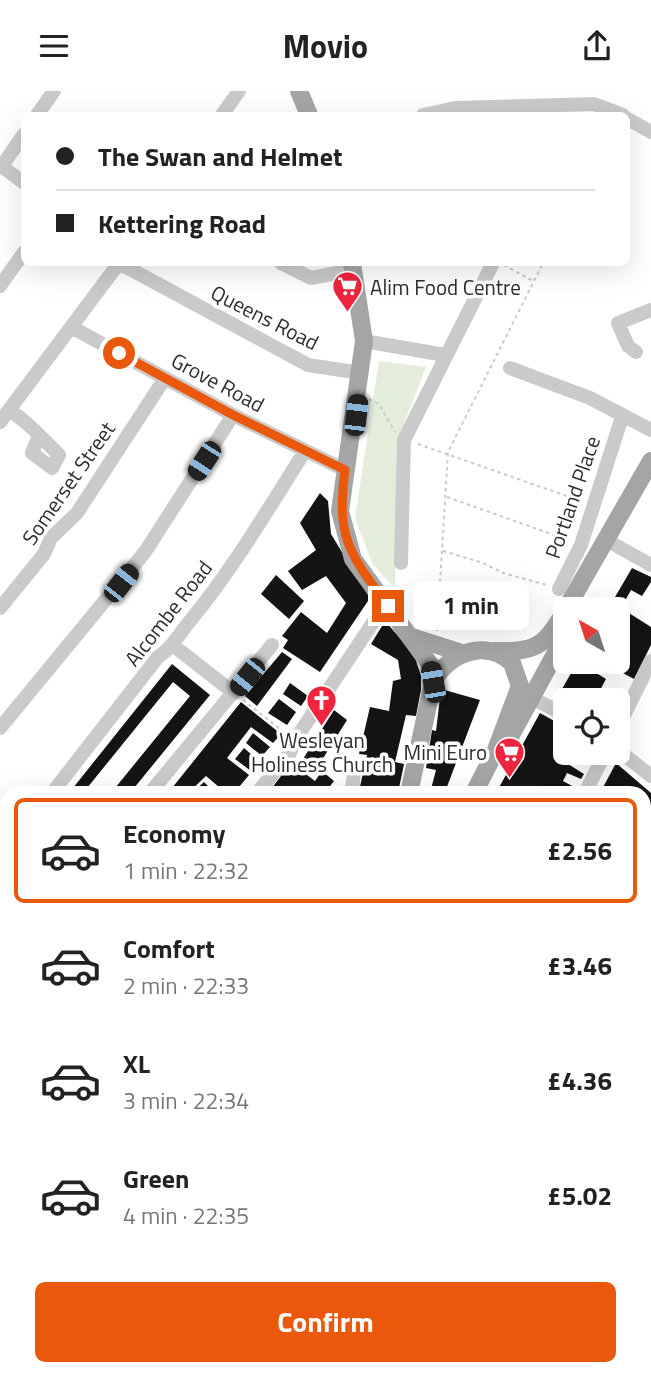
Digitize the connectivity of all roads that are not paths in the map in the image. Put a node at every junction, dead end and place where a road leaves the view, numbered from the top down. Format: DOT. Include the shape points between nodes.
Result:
graph roads {
  1 [pos="54,91"];
  2 [pos="239,91"];
  3 [pos="299,91"];
  4 [pos="547,111"];
  5 [pos="39,112"];
  6 [pos="224,112"];
  7 [pos="308,112"];
  8 [pos="437,112"];
  9 [pos="612,112"];
  10 [pos="630,120"];
  11 [pos="651,132"];
  12 [pos="21,138"];
  13 [pos="1,166"];
  14 [pos="21,181"];
  15 [pos="21,256"];
  16 [pos="117,266"];
  17 [pos="125,266"];
  18 [pos="287,266"];
  19 [pos="352,266"];
  20 [pos="491,266"];
  21 [pos="0,286"];
  22 [pos="651,310"];
  23 [pos="73,328"];
  24 [pos="364,341"];
  25 [pos="636,352"];
  26 [pos="445,355"];
  27 [pos="510,367"];
  28 [pos="361,373"];
  29 [pos="164,378"];
  30 [pos="9,410"];
  31 [pos="233,415"];
  32 [pos="622,417"];
  33 [pos="0,422"];
  34 [pos="651,430"];
  35 [pos="39,436"];
  36 [pos="305,451"];
  37 [pos="651,461"];
  38 [pos="345,470"];
  39 [pos="651,485"];
  40 [pos="611,543"];
  41 [pos="401,563"];
  42 [pos="651,565"];
  43 [pos="570,597"];
  44 [pos="573,597"];
  45 [pos="388,606"];
  46 [pos="0,608"];
  47 [pos="553,633"];
  48 [pos="412,637"];
  49 [pos="272,645"];
  50 [pos="174,646"];
  51 [pos="490,651"];
  52 [pos="462,653"];
  53 [pos="553,659"];
  54 [pos="651,661"];
  55 [pos="433,682"];
  56 [pos="234,693"];
  57 [pos="532,698"];
  58 [pos="630,703"];
  59 [pos="553,709"];
  60 [pos="0,728"];
  61 [pos="496,750"];
  62 [pos="630,759"];
  63 [pos="599,765"];
  64 [pos="354,774"];
  65 [pos="651,776"];
  66 [pos="57,786"];
  67 [pos="156,786"];
  68 [pos="263,786"];
  69 [pos="352,786"];
  70 [pos="411,786"];
  71 [pos="478,786"];
  72 [pos="588,786"];
  1 -- 5 [label="street"];
  2 -- 6 [label="street"];
  3 -- 7 [label="main road"];
  4 -- 8 [label="street" via="455,108"];
  4 -- 9 [label="street" via="594,104"];
  10 -- 11 [label="street"];
  12 -- 13 [label="street"];
  13 -- 14 [label="street"];
  15 -- 21 [label="street"];
  16 -- 23 [label="street"];
  17 -- 28 [label="street, Queens Road" via="307,365"];
  18 -- 19 [label="street" via="311,278"];
  19 -- 24 [label="main road"];
  20 -- 26 [label="street"];
  22 -- 25 [label="street" via="618,323 628,346"];
  23 -- 29 [label="street, Grove Road"];
  23 -- 30 [label="street"];
  24 -- 26 [label="street"];
  24 -- 28 [label="main road"];
  26 -- 41 [label="street" via="404,440"];
  27 -- 32 [label="street, Portland Place" via="590,398"];
  28 -- 38 [label="main road"];
  29 -- 31 [label="street, Grove Road"];
  29 -- 46 [label="street, Somerset Street" via="77,513 51,538 44,554"];
  30 -- 33 [label="street"];
  30 -- 35 [label="street"];
  31 -- 36 [label="street, Grove Road"];
  31 -- 60 [label="street" via="145,552"];
  32 -- 34 [label="street, Portland Place"];
  32 -- 43 [label="street, Portland Place" via="581,545"];
  36 -- 38 [label="street, Grove Road"];
  36 -- 50 [label="street, Alcombe Road"];
  37 -- 40 [label="main road"];
  38 -- 45 [label="main road" via="340,511 344,535 353,559"];
  39 -- 40 [label="main road"];
  40 -- 42 [label="street"];
  40 -- 44 [label="main road"];
  45 -- 48 [label="main road"];
  45 -- 68 [label="street" via="290,753"];
  47 -- 51 [label="main road" via="538,646"];
  48 -- 52 [label="main road"];
  48 -- 55 [label="main road" via="430,666"];
  49 -- 56 [label="street"];
  50 -- 56 [label="street"];
  50 -- 66 [label="street, Alcombe Road" via="158,657"];
  51 -- 52 [label="main road"];
  51 -- 61 [label="main road" via="512,663 520,686"];
  52 -- 55 [label="main road" via="443,665"];
  53 -- 57 [label="main road"];
  54 -- 58 [label="street"];
  55 -- 70 [label="main road"];
  56 -- 67 [label="street"];
  57 -- 59 [label="street"];
  57 -- 61 [label="main road" via="511,735"];
  61 -- 71 [label="main road"];
  62 -- 65 [label="street"];
  63 -- 72 [label="street"];
  64 -- 69 [label="street"];
}
